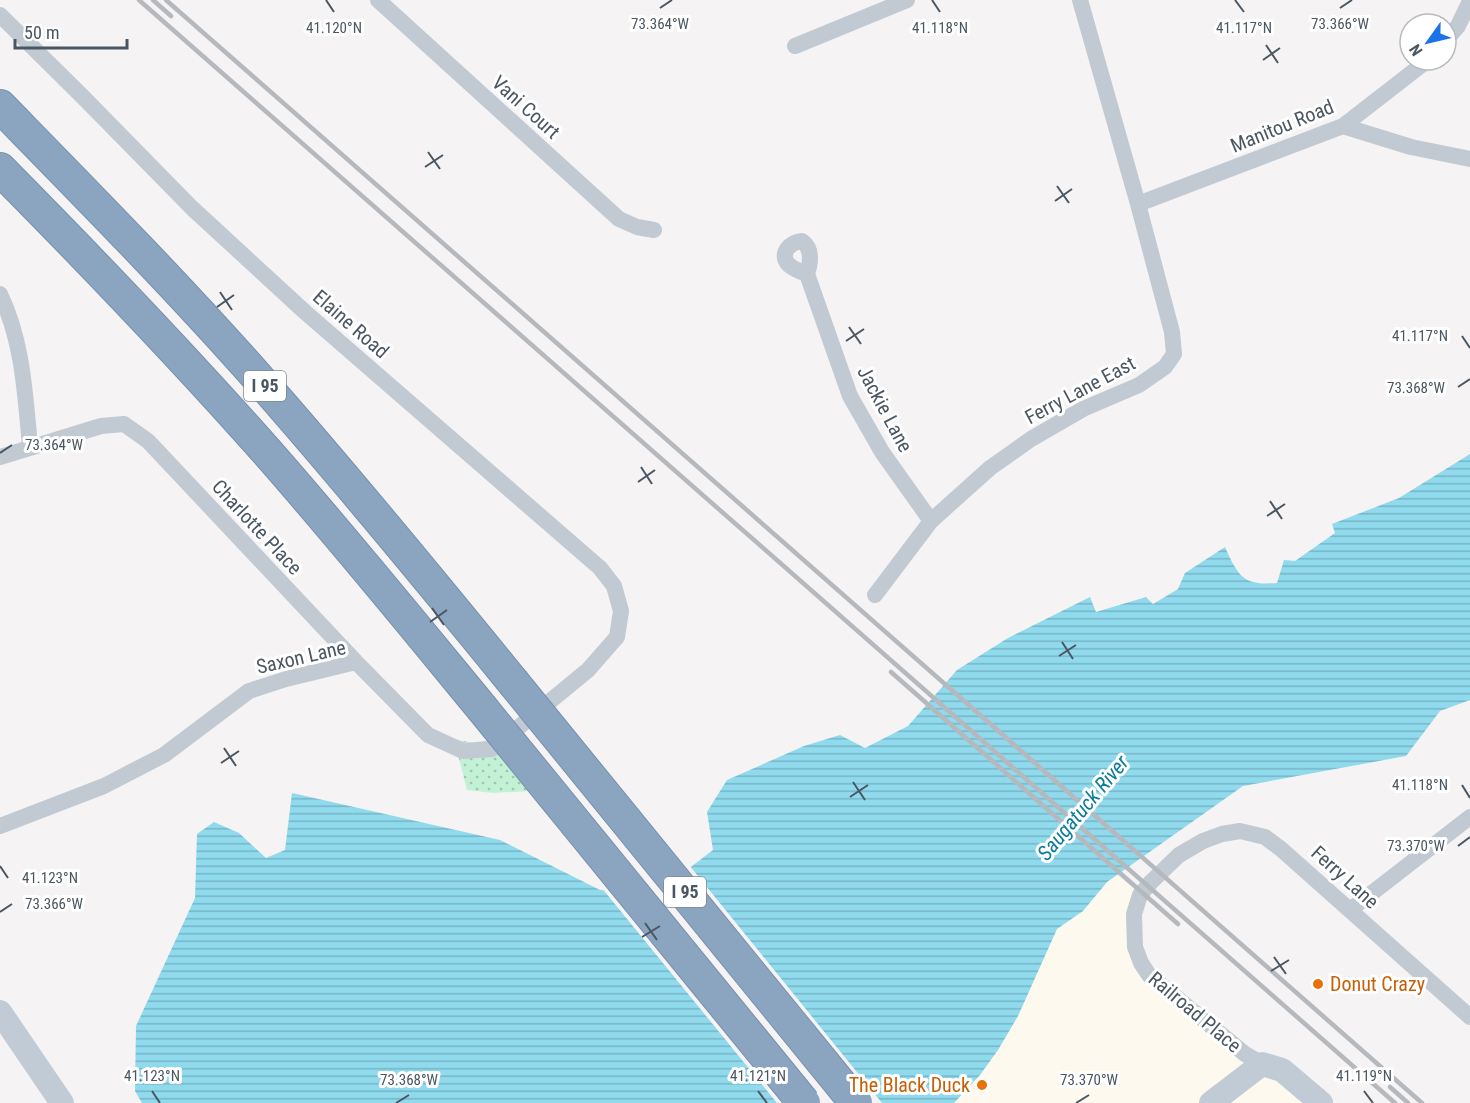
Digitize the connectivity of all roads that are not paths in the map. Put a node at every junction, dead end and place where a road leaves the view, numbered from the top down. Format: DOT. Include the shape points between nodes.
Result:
graph roads {
  1 [pos="378,0"];
  2 [pos="907,0"];
  3 [pos="1080,0"];
  4 [pos="1470,2"];
  5 [pos="0,15"];
  6 [pos="1458,26"];
  7 [pos="795,46"];
  8 [pos="1413,72"];
  9 [pos="0,106"];
  10 [pos="1343,126"];
  11 [pos="1470,159"];
  12 [pos="0,170"];
  13 [pos="1138,204"];
  14 [pos="654,230"];
  15 [pos="807,274"];
  16 [pos="0,294"];
  17 [pos="30,446"];
  18 [pos="0,457"];
  19 [pos="931,521"];
  20 [pos="875,595"];
  21 [pos="356,662"];
  22 [pos="588,670"];
  23 [pos="1470,817"];
  24 [pos="0,826"];
  25 [pos="1173,860"];
  26 [pos="1350,910"];
  27 [pos="1470,1017"];
  28 [pos="3,1022"];
  29 [pos="1262,1064"];
  30 [pos="62,1103"];
  31 [pos="804,1103"];
  32 [pos="856,1103"];
  33 [pos="1211,1103"];
  34 [pos="1321,1103"];
  1 -- 14 [label="street, Vani Court" via="619,219"];
  2 -- 7 [label="street"];
  3 -- 13 [label="street, Ferry Lane East"];
  4 -- 6 [label="street"];
  5 -- 22 [label="street, Elaine Road" via="192,207 305,312 600,568 614,586 621,611 617,637"];
  8 -- 10 [label="street, Manitou Road"];
  9 -- 32 [label="highway, I 95, bridge" via="138,248 358,494"];
  10 -- 11 [label="street"];
  10 -- 13 [label="street, Manitou Road"];
  12 -- 31 [label="highway, I 95, bridge" via="97,268 340,536"];
  13 -- 19 [label="street, Ferry Lane East" via="1172,332 1173,354 1165,367 1139,385 1083,409 1031,439 990,468"];
  15 -- 19 [label="street, Jackie Lane" via="850,396 882,452"];
  16 -- 17 [label="street" via="10,315 22,364"];
  17 -- 18 [label="street"];
  17 -- 21 [label="street, Charlotte Place" via="101,426 124,424 148,441"];
  19 -- 20 [label="street, Ferry Lane East"];
  21 -- 22 [label="street, Saxon Lane" via="428,735 463,751 492,749"];
  21 -- 24 [label="street, Saxon Lane" via="249,691 164,754 104,786"];
  23 -- 26 [label="street"];
  25 -- 26 [label="street, Ferry Lane" via="1212,837 1232,831 1257,834 1281,849"];
  25 -- 29 [label="street, Railroad Place" via="1137,901 1133,932 1141,963 1155,981"];
  26 -- 27 [label="street, Ferry Lane"];
  28 -- 30 [label="street"];
  29 -- 33 [label="street"];
  29 -- 34 [label="street, Railroad Place" via="1282,1070"];
}
